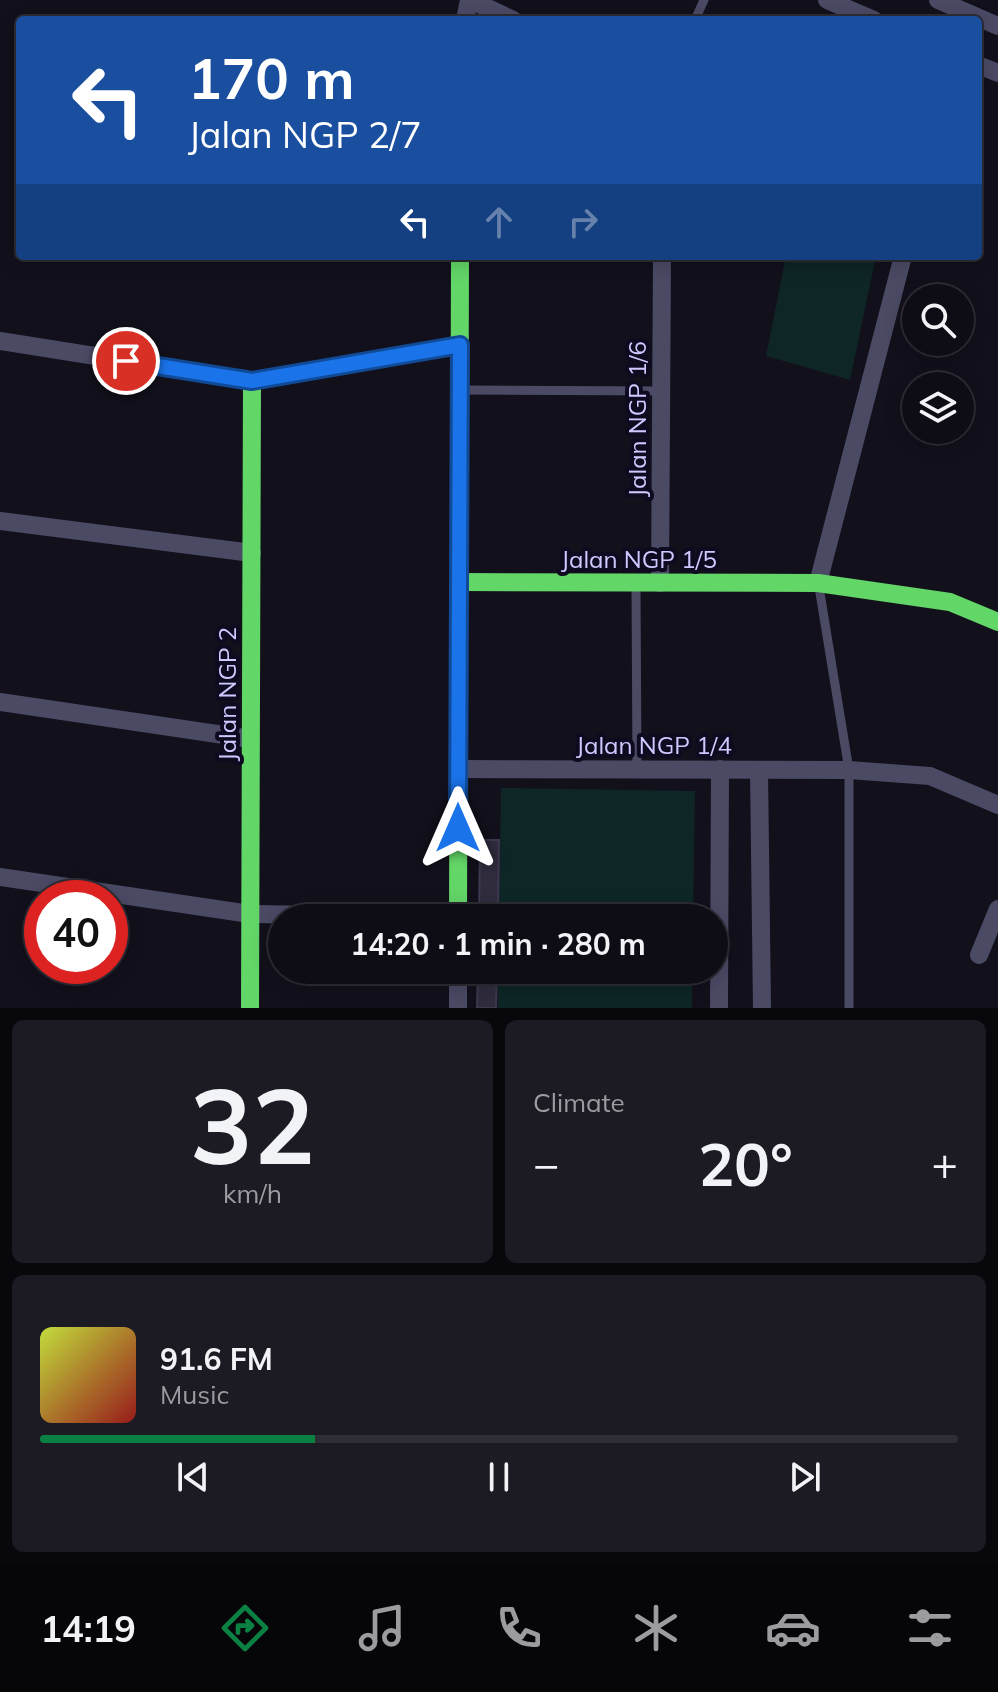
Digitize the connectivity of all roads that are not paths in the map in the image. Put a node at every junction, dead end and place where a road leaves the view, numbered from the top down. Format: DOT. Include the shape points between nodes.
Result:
graph roads {
  1 [pos="470,0"];
  2 [pos="827,0"];
  3 [pos="938,0"];
  4 [pos="504,16"];
  5 [pos="865,16"];
  6 [pos="975,16"];
  7 [pos="460,260"];
  8 [pos="662,260"];
  9 [pos="902,260"];
  10 [pos="0,341"];
  11 [pos="460,345"];
  12 [pos="252,381"];
  13 [pos="460,390"];
  14 [pos="661,391"];
  15 [pos="0,521"];
  16 [pos="252,553"];
  17 [pos="459,582"];
  18 [pos="636,583"];
  19 [pos="660,583"];
  20 [pos="818,583"];
  21 [pos="998,622"];
  22 [pos="0,702"];
  23 [pos="251,739"];
  24 [pos="458,769"];
  25 [pos="637,769"];
  26 [pos="720,769"];
  27 [pos="759,770"];
  28 [pos="849,770"];
  29 [pos="998,805"];
  30 [pos="0,877"];
  31 [pos="458,904"];
  32 [pos="998,909"];
  33 [pos="250,914"];
  34 [pos="268,914"];
  35 [pos="979,955"];
  36 [pos="458,984"];
  37 [pos="250,1008"];
  38 [pos="458,1008"];
  39 [pos="719,1008"];
  40 [pos="762,1008"];
  41 [pos="849,1008"];
  1 -- 4 [label="street"];
  2 -- 5 [label="street"];
  3 -- 6 [label="street"];
  7 -- 11 [label="street"];
  8 -- 14 [label="street, Jalan NGP 1/6"];
  9 -- 20 [label="street"];
  10 -- 12 [label="street"];
  11 -- 12 [label="street"];
  11 -- 13 [label="street"];
  12 -- 16 [label="street, Jalan NGP 2"];
  13 -- 14 [label="lane"];
  13 -- 17 [label="street"];
  14 -- 19 [label="street, Jalan NGP 1/6"];
  15 -- 16 [label="street"];
  16 -- 23 [label="street, Jalan NGP 2"];
  17 -- 18 [label="street, Jalan NGP 1/5"];
  17 -- 24 [label="street"];
  18 -- 19 [label="street, Jalan NGP 1/5"];
  18 -- 25 [label="lane"];
  19 -- 20 [label="street, Jalan NGP 1/5"];
  20 -- 21 [label="street, Jalan NGP 1/5" via="950,602"];
  20 -- 28 [label="lane"];
  22 -- 23 [label="street"];
  23 -- 33 [label="street, Jalan NGP 2"];
  24 -- 25 [label="street, Jalan NGP 1/4"];
  24 -- 31 [label="street"];
  25 -- 26 [label="street, Jalan NGP 1/4"];
  26 -- 27 [label="street, Jalan NGP 1/4"];
  26 -- 39 [label="street"];
  27 -- 28 [label="street, Jalan NGP 1/4"];
  27 -- 40 [label="street"];
  28 -- 29 [label="street, Jalan NGP 1/4" via="930,776"];
  28 -- 41 [label="lane"];
  30 -- 33 [label="street"];
  32 -- 35 [label="street"];
  33 -- 34 [label="street"];
  33 -- 37 [label="street, Jalan NGP 2"];
  36 -- 38 [label="street"];
}
